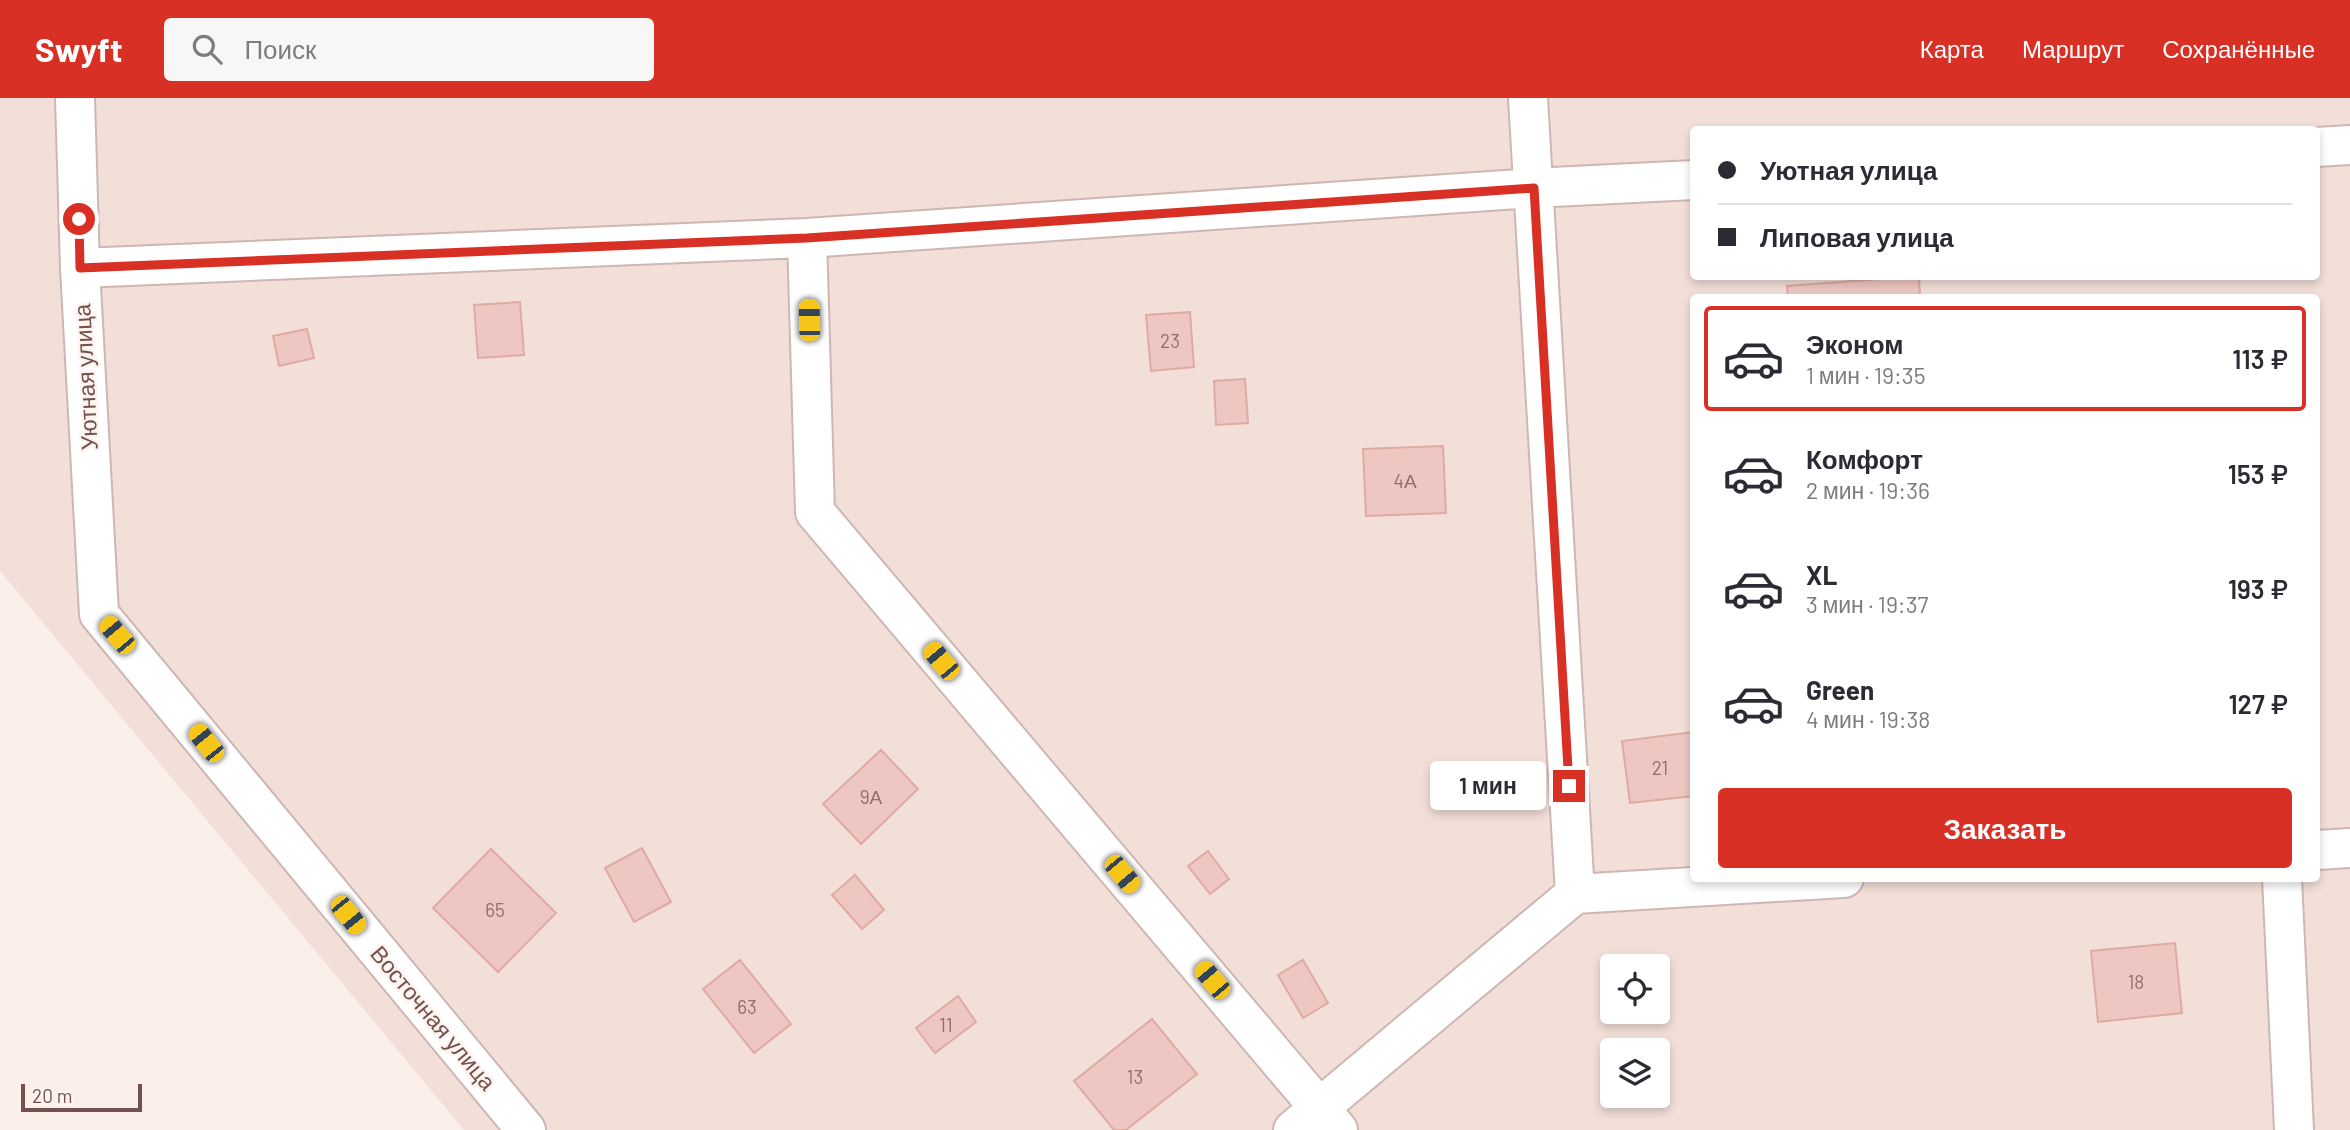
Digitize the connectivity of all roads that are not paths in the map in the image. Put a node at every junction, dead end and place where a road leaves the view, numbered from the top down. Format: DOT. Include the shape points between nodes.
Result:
graph roads {
  1 [pos="75,98"];
  2 [pos="1528,98"];
  3 [pos="2350,145"];
  4 [pos="2320,147"];
  5 [pos="1690,180"];
  6 [pos="1534,188"];
  7 [pos="807,238"];
  8 [pos="80,268"];
  9 [pos="99,614"];
  10 [pos="2350,848"];
  11 [pos="2320,850"];
  12 [pos="1777,882"];
  13 [pos="2281,882"];
  14 [pos="1575,894"];
  15 [pos="1317,1123"];
  16 [pos="526,1130"];
  17 [pos="2294,1130"];
  1 -- 8 [label="street, Уютная улица"];
  2 -- 6 [label="street"];
  3 -- 4 [label="street"];
  5 -- 6 [label="street"];
  6 -- 7 [label="street"];
  6 -- 14 [label="street"];
  7 -- 8 [label="street"];
  7 -- 15 [label="street" via="815,512"];
  8 -- 9 [label="street, Уютная улица"];
  9 -- 16 [label="street, Восточная улица"];
  10 -- 11 [label="street"];
  12 -- 14 [label="street"];
  13 -- 17 [label="street"];
  14 -- 15 [label="street"];
}
